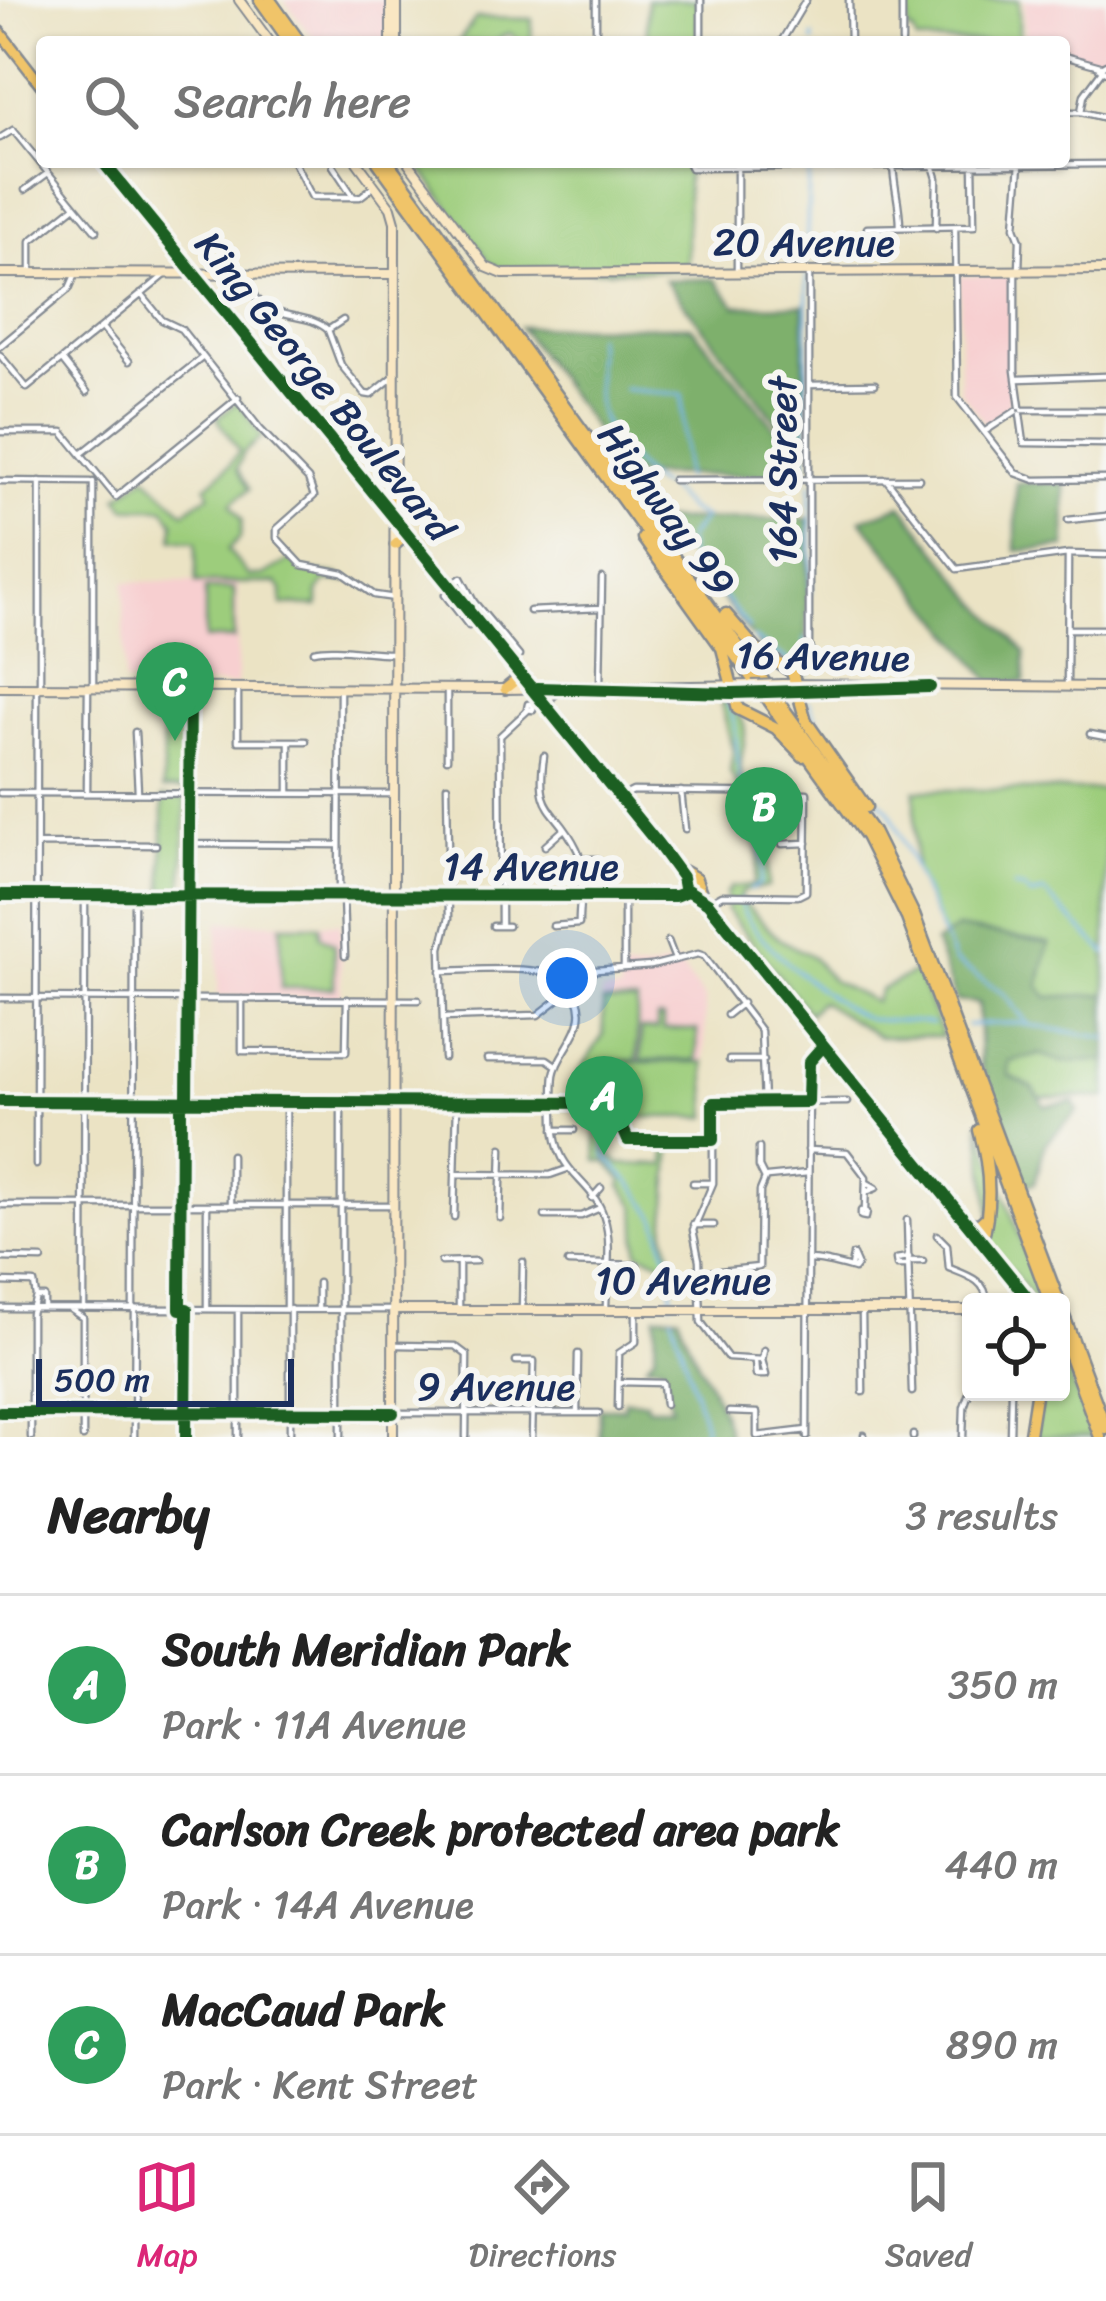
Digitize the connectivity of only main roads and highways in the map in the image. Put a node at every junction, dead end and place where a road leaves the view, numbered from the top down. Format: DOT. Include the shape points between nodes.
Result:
graph roads {
  1 [pos="260,0"];
  2 [pos="270,0"];
  3 [pos="0,32"];
  4 [pos="286,36"];
  5 [pos="296,36"];
  6 [pos="0,42"];
  7 [pos="36,80"];
  8 [pos="36,81"];
  9 [pos="108,168"];
  10 [pos="382,168"];
  11 [pos="392,168"];
  12 [pos="555,405"];
  13 [pos="396,495"];
  14 [pos="380,502"];
  15 [pos="637,504"];
  16 [pos="412,540"];
  17 [pos="395,545"];
  18 [pos="452,590"];
  19 [pos="516,673"];
  20 [pos="532,688"];
  21 [pos="505,689"];
  22 [pos="557,691"];
  23 [pos="548,704"];
  24 [pos="619,795"];
  25 [pos="872,846"];
  26 [pos="926,944"];
  27 [pos="944,1018"];
  28 [pos="989,1208"];
  29 [pos="964,1220"];
  30 [pos="982,1242"];
  31 [pos="1024,1293"];
  32 [pos="1054,1293"];
  33 [pos="1055,1293"];
  34 [pos="1070,1329"];
  35 [pos="1070,1335"];
  36 [pos="1070,1360"];
  37 [pos="1035,1401"];
  38 [pos="1106,1405"];
  39 [pos="1106,1429"];
  40 [pos="1029,1437"];
  41 [pos="1097,1437"];
  1 -- 4 [label="highway"];
  2 -- 5 [label="highway"];
  3 -- 7 [label="main road"];
  6 -- 8 [label="main road"];
  9 -- 14 [label="main road, King George Boulevard"];
  10 -- 12 [label="highway, Highway 99"];
  11 -- 15 [label="highway, Highway 99"];
  12 -- 25 [label="highway, Highway 99"];
  12 -- 25 [label="highway" via="722,648 740,711 790,742"];
  13 -- 14 [label="main road"];
  14 -- 16 [label="main road, King George Boulevard"];
  15 -- 26 [label="highway, Highway 99" via="868,823"];
  15 -- 26 [label="highway" via="751,645 788,668 809,725 889,848"];
  16 -- 17 [label="main road"];
  16 -- 18 [label="main road, King George Boulevard"];
  18 -- 19 [label="main road, King George Boulevard"];
  18 -- 20 [label="main road, King George Boulevard"];
  19 -- 20 [label="main road, King George Boulevard"];
  19 -- 21 [label="main road"];
  20 -- 23 [label="main road, King George Boulevard"];
  20 -- 24 [label="main road, King George Boulevard"];
  22 -- 23 [label="main road"];
  23 -- 24 [label="main road, King George Boulevard"];
  24 -- 29 [label="main road, King George Boulevard"];
  25 -- 27 [label="highway, Highway 99"];
  26 -- 33 [label="highway, Highway 99"];
  27 -- 28 [label="highway" via="983,1145"];
  27 -- 32 [label="highway, Highway 99"];
  28 -- 29 [label="highway" via="981,1224"];
  28 -- 30 [label="highway"];
  29 -- 30 [label="main road, King George Boulevard"];
  30 -- 31 [label="main road, King George Boulevard"];
  34 -- 38 [label="highway"];
  35 -- 39 [label="highway, Highway 99"];
  36 -- 41 [label="highway"];
  37 -- 40 [label="main road"];
}
